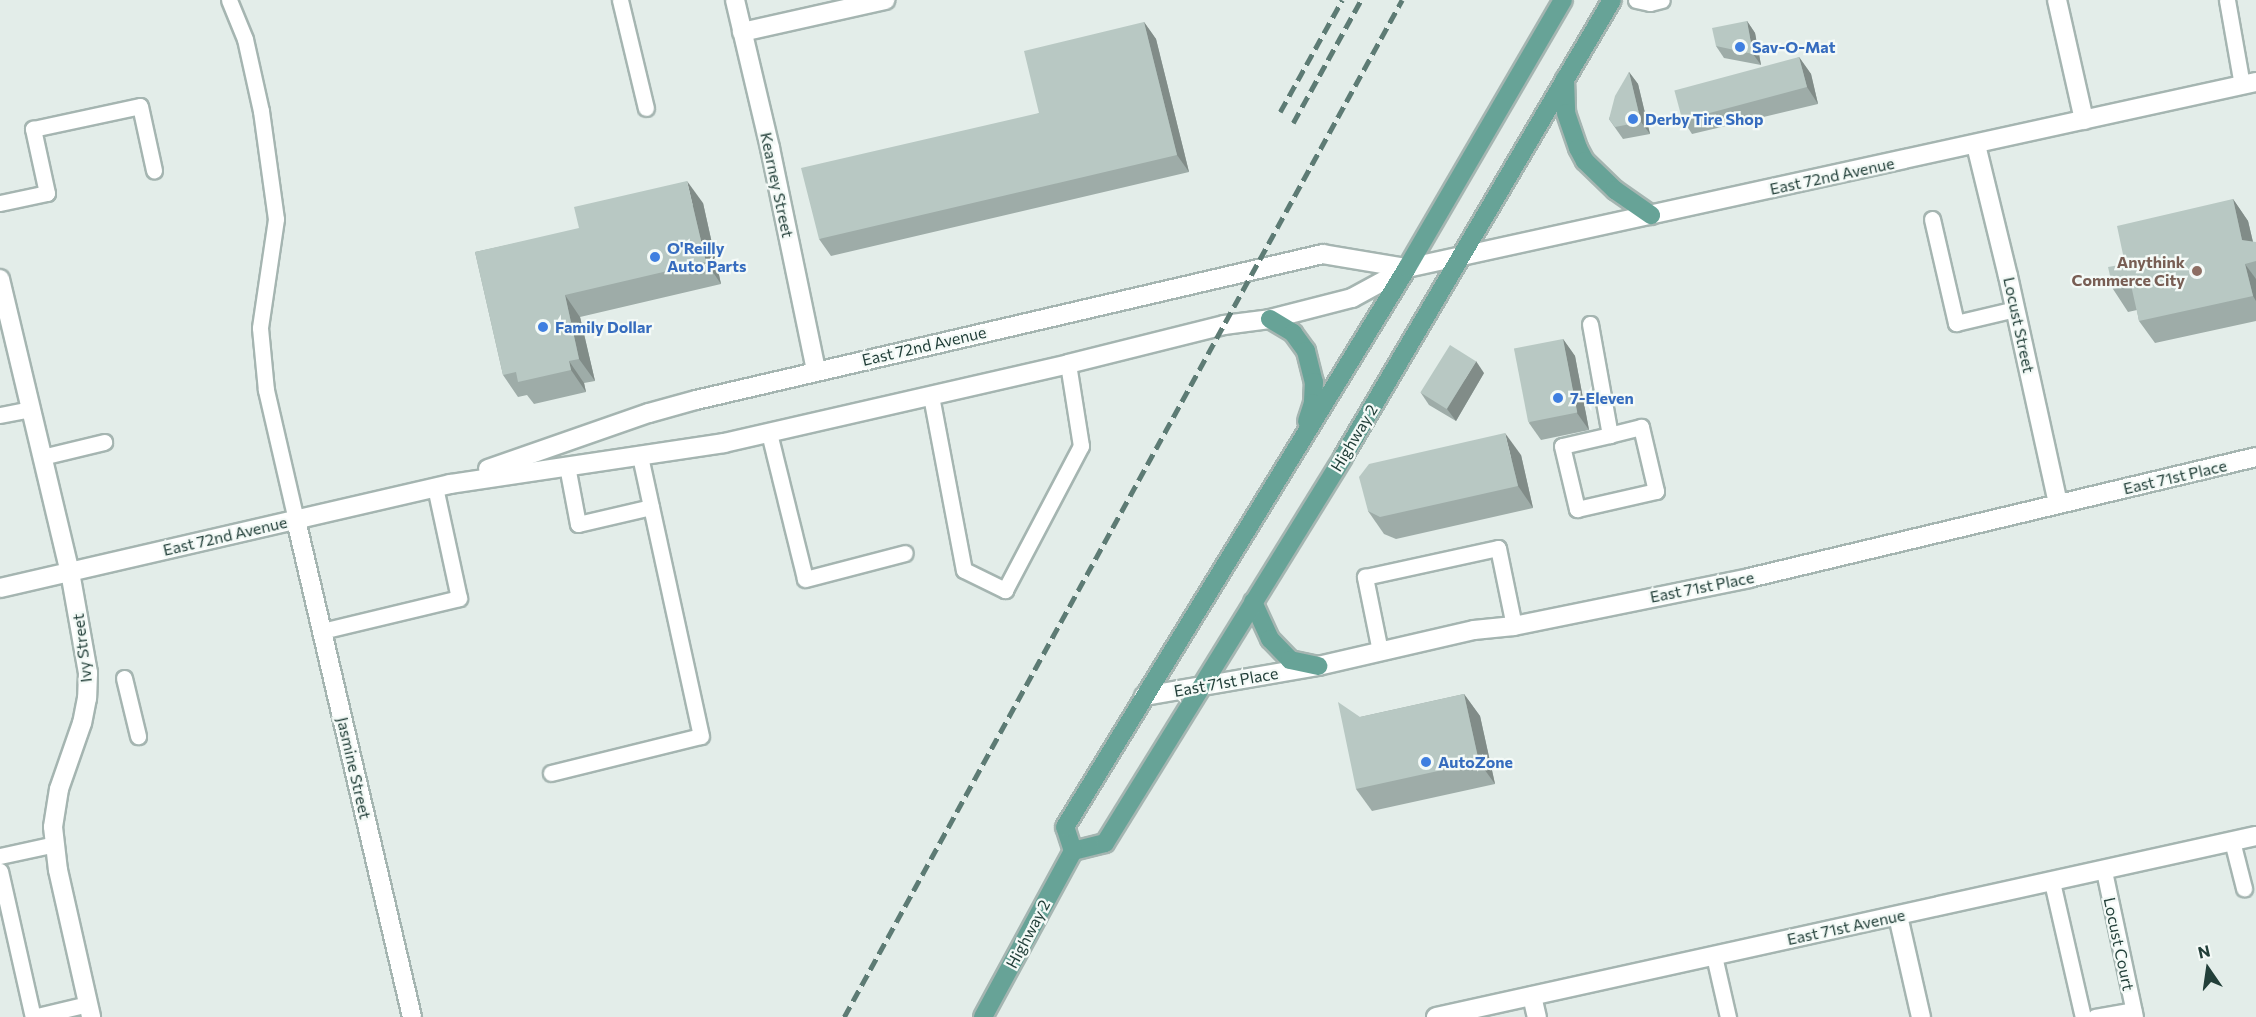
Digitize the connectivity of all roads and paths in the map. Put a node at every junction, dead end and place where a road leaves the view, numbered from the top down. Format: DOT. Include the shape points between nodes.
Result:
graph roads {
  1 [pos="229,0"];
  2 [pos="620,0"];
  3 [pos="735,0"];
  4 [pos="885,0"];
  5 [pos="1563,0"];
  6 [pos="1612,0"];
  7 [pos="1636,0"];
  8 [pos="1662,0"];
  9 [pos="2056,0"];
  10 [pos="2227,0"];
  11 [pos="742,32"];
  12 [pos="1565,79"];
  13 [pos="2249,84"];
  14 [pos="646,108"];
  15 [pos="2084,120"];
  16 [pos="1976,145"];
  17 [pos="154,170"];
  18 [pos="0,203"];
  19 [pos="1652,215"];
  20 [pos="1932,219"];
  21 [pos="1460,256"];
  22 [pos="1407,268"];
  23 [pos="0,279"];
  24 [pos="2015,309"];
  25 [pos="1270,319"];
  26 [pos="1590,324"];
  27 [pos="1068,364"];
  28 [pos="816,371"];
  29 [pos="931,396"];
  30 [pos="31,409"];
  31 [pos="0,415"];
  32 [pos="769,433"];
  33 [pos="1610,435"];
  34 [pos="104,442"];
  35 [pos="1300,445"];
  36 [pos="640,456"];
  37 [pos="42,457"];
  38 [pos="2256,457"];
  39 [pos="567,466"];
  40 [pos="442,486"];
  41 [pos="2058,504"];
  42 [pos="651,507"];
  43 [pos="296,520"];
  44 [pos="905,553"];
  45 [pos="70,572"];
  46 [pos="0,588"];
  47 [pos="1253,602"];
  48 [pos="1514,626"];
  49 [pos="322,631"];
  50 [pos="1380,651"];
  51 [pos="1318,666"];
  52 [pos="124,678"];
  53 [pos="1200,687"];
  54 [pos="1144,696"];
  55 [pos="138,736"];
  56 [pos="551,773"];
  57 [pos="2256,836"];
  58 [pos="2232,841"];
  59 [pos="55,844"];
  60 [pos="1073,851"];
  61 [pos="0,856"];
  62 [pos="0,870"];
  63 [pos="2104,871"];
  64 [pos="2052,882"];
  65 [pos="2244,888"];
  66 [pos="1898,916"];
  67 [pos="1714,956"];
  68 [pos="1532,996"];
  69 [pos="90,1011"];
  70 [pos="2134,1014"];
  71 [pos="33,1017"];
  72 [pos="412,1017"];
  73 [pos="983,1017"];
  74 [pos="1436,1017"];
  75 [pos="1537,1017"];
  76 [pos="1728,1017"];
  77 [pos="1921,1017"];
  78 [pos="2083,1017"];
  79 [pos="2095,1017"];
  1 -- 43 [label="lane" via="245,39 261,111 276,219 260,328 266,390"];
  2 -- 14 [label="lane"];
  3 -- 11 [label="street, Kearney Street"];
  4 -- 11 [label="street"];
  5 -- 22 [label="main road"];
  6 -- 12 [label="main road, Highway 2"];
  7 -- 8 [label="lane"];
  9 -- 15 [label="street"];
  10 -- 13 [label="lane"];
  11 -- 28 [label="street, Kearney Street"];
  12 -- 19 [label="main road" via="1566,113 1586,161 1615,190"];
  12 -- 21 [label="main road, Highway 2"];
  13 -- 15 [label="street, East 72nd Avenue"];
  15 -- 16 [label="street, East 72nd Avenue"];
  16 -- 19 [label="street, East 72nd Avenue"];
  16 -- 24 [label="street, Locust Street"];
  17 -- 18 [label="lane" via="140,106 33,129 47,193"];
  19 -- 21 [label="street, East 72nd Avenue"];
  20 -- 24 [label="lane" via="1956,323"];
  21 -- 22 [label="street, East 72nd Avenue"];
  21 -- 47 [label="main road, Highway 2"];
  22 -- 25 [label="street, East 72nd Avenue" via="1352,298"];
  22 -- 28 [label="street, East 72nd Avenue" via="1323,254"];
  22 -- 35 [label="main road"];
  23 -- 30 [label="street, Ivy Street"];
  24 -- 41 [label="street, Locust Street"];
  25 -- 27 [label="street, East 72nd Avenue" via="1224,325"];
  25 -- 35 [label="main road" via="1299,341 1311,371 1313,403"];
  26 -- 33 [label="lane"];
  27 -- 29 [label="street, East 72nd Avenue"];
  27 -- 29 [label="lane" via="1081,446 1005,591 963,570"];
  28 -- 40 [label="street, East 72nd Avenue" via="650,413"];
  29 -- 32 [label="street, East 72nd Avenue"];
  30 -- 31 [label="lane"];
  30 -- 37 [label="street, Ivy Street"];
  32 -- 36 [label="street, East 72nd Avenue"];
  32 -- 44 [label="lane" via="805,579"];
  33 -- 33 [label="lane" via="1562,447 1577,509 1656,491 1641,427"];
  34 -- 37 [label="lane"];
  35 -- 54 [label="main road"];
  36 -- 39 [label="street, East 72nd Avenue"];
  36 -- 42 [label="lane"];
  37 -- 45 [label="street, Ivy Street"];
  38 -- 41 [label="street, East 71st Place"];
  39 -- 40 [label="street, East 72nd Avenue"];
  39 -- 42 [label="lane" via="578,524"];
  40 -- 43 [label="street, East 72nd Avenue"];
  40 -- 49 [label="lane" via="459,598"];
  41 -- 48 [label="street, East 71st Place" via="1749,578"];
  42 -- 56 [label="lane" via="701,736"];
  43 -- 45 [label="street, East 72nd Avenue"];
  43 -- 49 [label="street, Jasmine Street"];
  45 -- 46 [label="street, East 72nd Avenue"];
  45 -- 59 [label="street, Ivy Street" via="88,673 87,698 59,789 53,827"];
  47 -- 51 [label="main road" via="1270,639 1290,660"];
  47 -- 53 [label="main road, Highway 2"];
  48 -- 50 [label="street, East 71st Place" via="1474,630"];
  48 -- 50 [label="lane" via="1498,548 1365,577"];
  49 -- 72 [label="street, Jasmine Street"];
  50 -- 51 [label="street, East 71st Place"];
  51 -- 53 [label="street, East 71st Place"];
  52 -- 55 [label="lane"];
  53 -- 54 [label="street, East 71st Place"];
  53 -- 60 [label="main road, Highway 2" via="1105,843"];
  54 -- 60 [label="main road" via="1065,827"];
  57 -- 58 [label="street, East 71st Avenue"];
  58 -- 63 [label="street, East 71st Avenue"];
  58 -- 65 [label="lane"];
  59 -- 61 [label="lane"];
  59 -- 69 [label="street, Ivy Street"];
  60 -- 73 [label="main road, Highway 2"];
  62 -- 71 [label="lane"];
  63 -- 64 [label="street, East 71st Avenue"];
  63 -- 70 [label="lane, Locust Court"];
  64 -- 66 [label="street, East 71st Avenue"];
  64 -- 78 [label="lane"];
  66 -- 67 [label="street, East 71st Avenue"];
  66 -- 77 [label="street"];
  67 -- 68 [label="street, East 71st Avenue"];
  67 -- 76 [label="lane"];
  68 -- 74 [label="street, East 71st Avenue"];
  68 -- 75 [label="street"];
  69 -- 71 [label="lane"];
  70 -- 79 [label="lane"];
}
